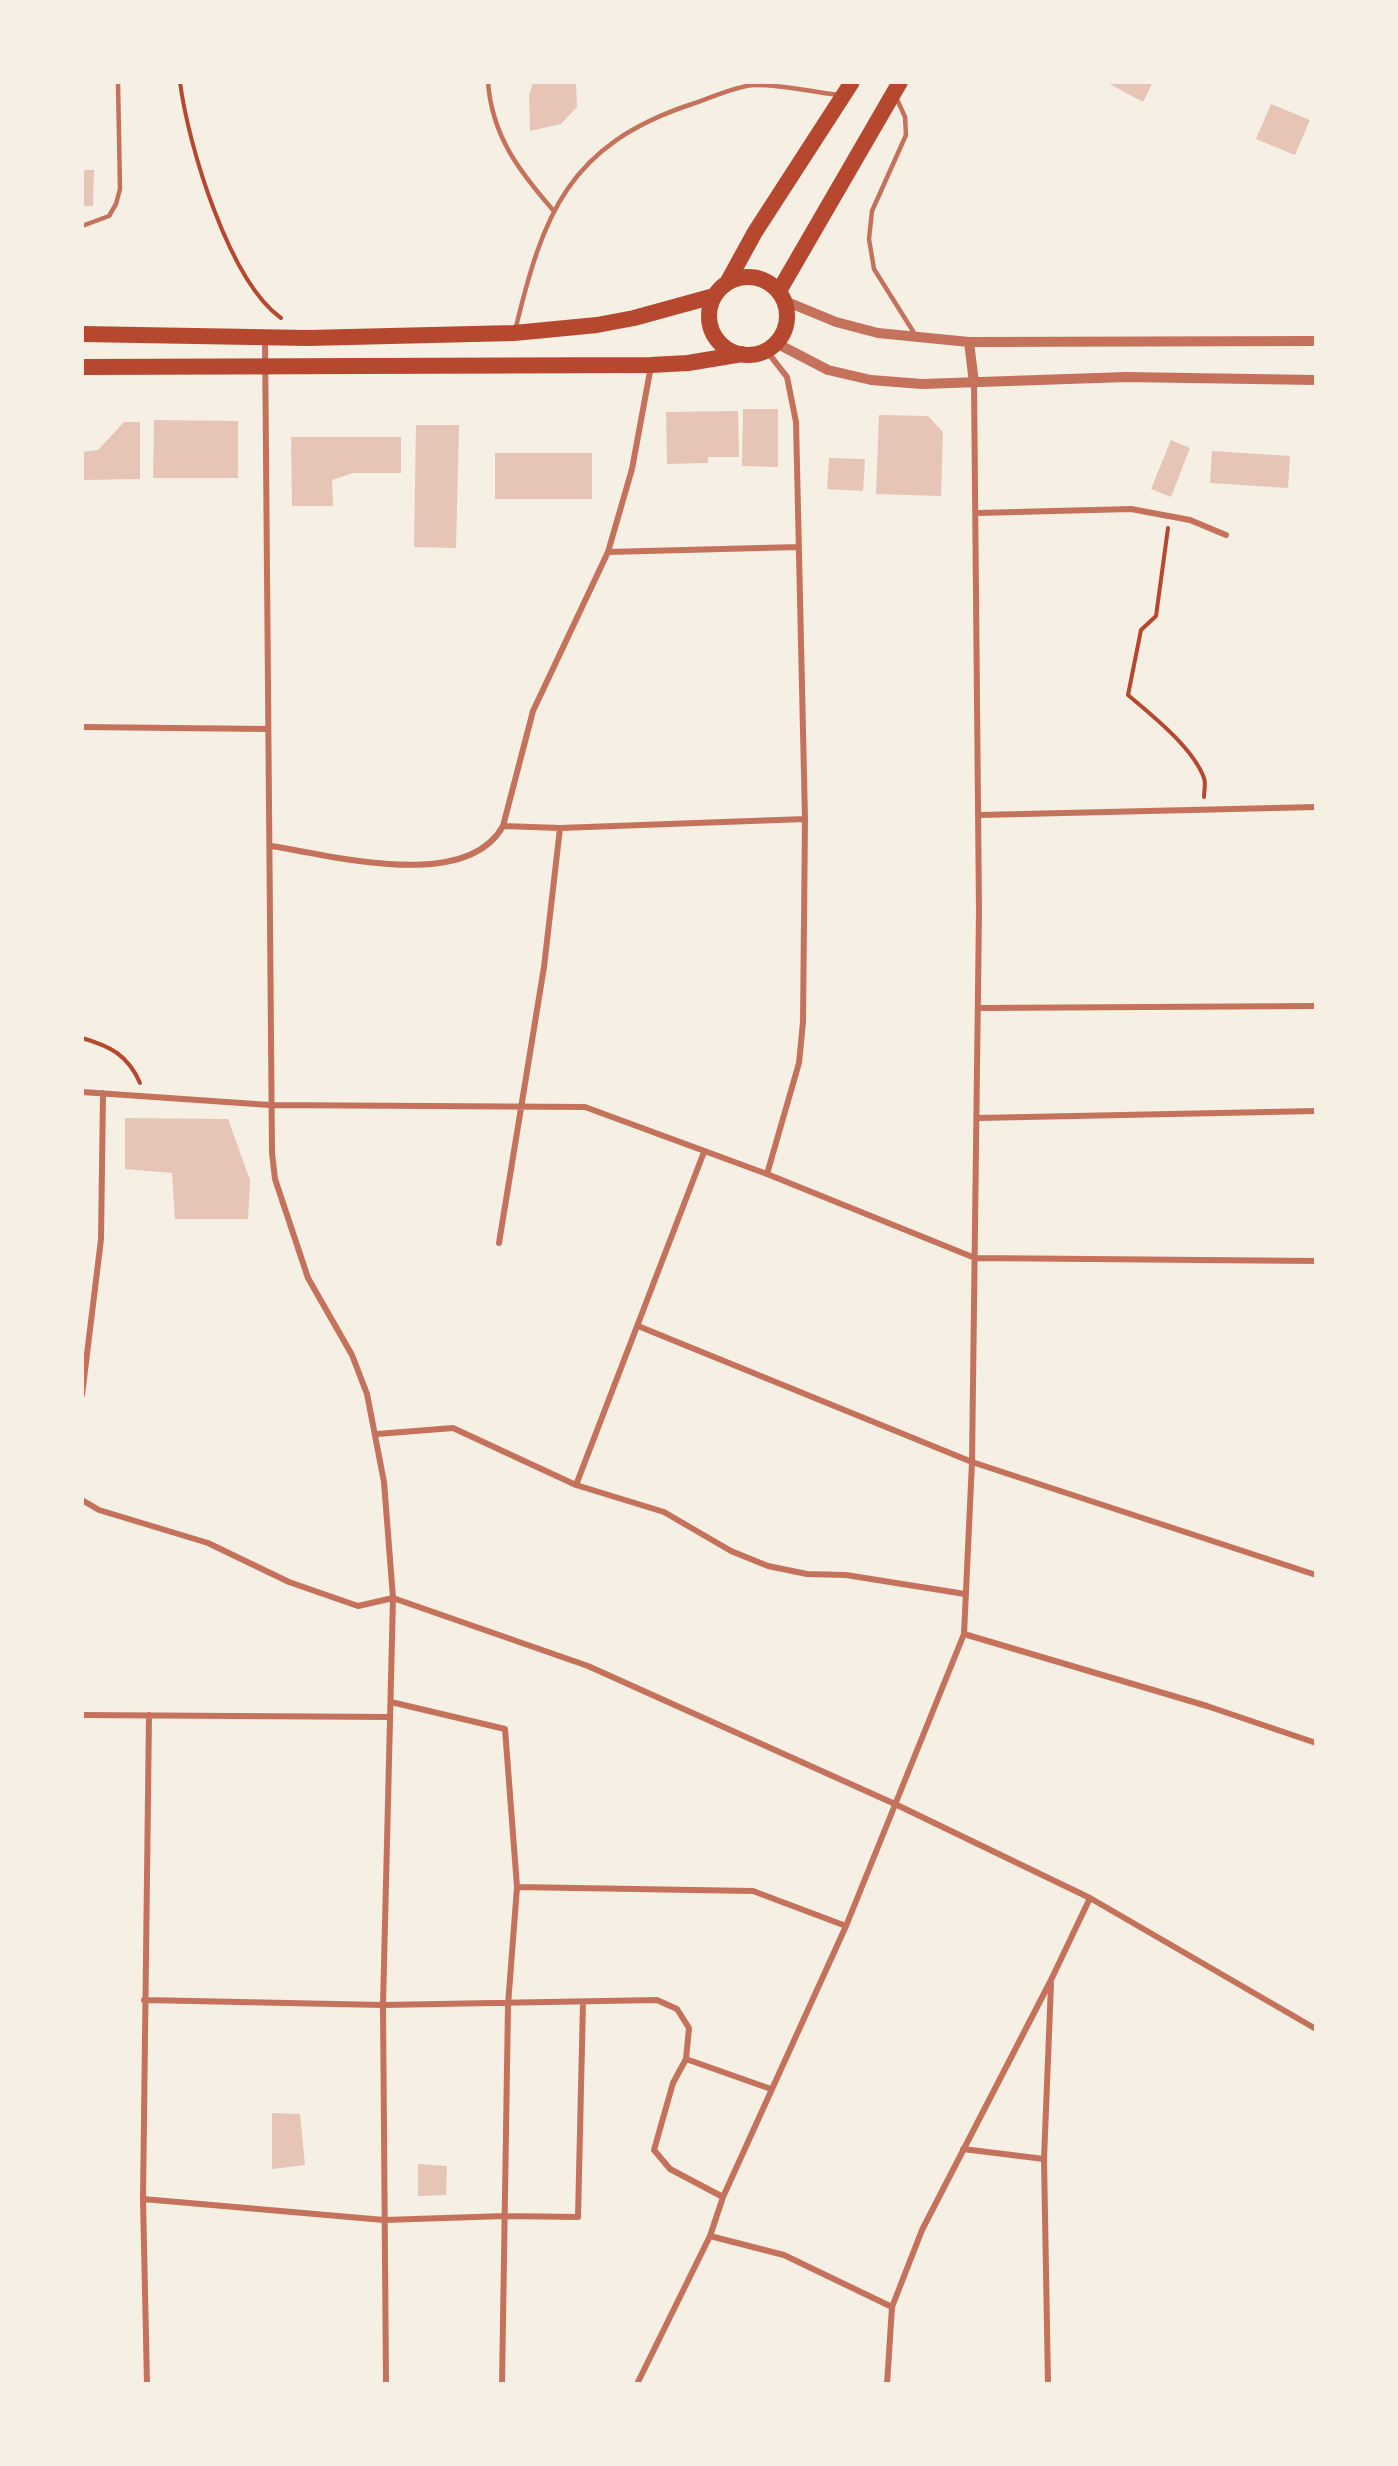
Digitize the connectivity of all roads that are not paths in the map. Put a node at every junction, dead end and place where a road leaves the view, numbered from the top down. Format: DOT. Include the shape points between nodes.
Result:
graph roads {
  1 [pos="118,82"];
  2 [pos="488,82"];
  3 [pos="752,84"];
  4 [pos="897,88"];
  5 [pos="848,89"];
  6 [pos="553,210"];
  7 [pos="82,226"];
  8 [pos="727,283"];
  9 [pos="714,296"];
  10 [pos="782,296"];
  11 [pos="514,333"];
  12 [pos="82,334"];
  13 [pos="265,336"];
  14 [pos="918,338"];
  15 [pos="1316,341"];
  16 [pos="969,342"];
  17 [pos="771,347"];
  18 [pos="742,354"];
  19 [pos="651,365"];
  20 [pos="264,366"];
  21 [pos="82,367"];
  22 [pos="1316,380"];
  23 [pos="974,383"];
  24 [pos="977,513"];
  25 [pos="1226,535"];
  26 [pos="798,547"];
  27 [pos="608,552"];
  28 [pos="82,727"];
  29 [pos="267,729"];
  30 [pos="1316,807"];
  31 [pos="980,815"];
  32 [pos="804,819"];
  33 [pos="503,826"];
  34 [pos="561,828"];
  35 [pos="271,846"];
  36 [pos="1316,1006"];
  37 [pos="978,1008"];
  38 [pos="82,1092"];
  39 [pos="103,1093"];
  40 [pos="270,1105"];
  41 [pos="520,1108"];
  42 [pos="1316,1111"];
  43 [pos="977,1118"];
  44 [pos="704,1152"];
  45 [pos="767,1174"];
  46 [pos="499,1243"];
  47 [pos="975,1258"];
  48 [pos="1316,1261"];
  49 [pos="638,1326"];
  50 [pos="82,1395"];
  51 [pos="377,1434"];
  52 [pos="972,1462"];
  53 [pos="576,1485"];
  54 [pos="82,1500"];
  55 [pos="1316,1575"];
  56 [pos="965,1594"];
  57 [pos="393,1598"];
  58 [pos="964,1634"];
  59 [pos="391,1702"];
  60 [pos="82,1715"];
  61 [pos="149,1716"];
  62 [pos="390,1717"];
  63 [pos="1316,1743"];
  64 [pos="895,1804"];
  65 [pos="517,1887"];
  66 [pos="1090,1898"];
  67 [pos="846,1926"];
  68 [pos="1051,1980"];
  69 [pos="144,2000"];
  70 [pos="583,2002"];
  71 [pos="383,2005"];
  72 [pos="508,2005"];
  73 [pos="1316,2029"];
  74 [pos="686,2059"];
  75 [pos="771,2089"];
  76 [pos="963,2149"];
  77 [pos="1044,2159"];
  78 [pos="723,2197"];
  79 [pos="143,2199"];
  80 [pos="505,2216"];
  81 [pos="384,2220"];
  82 [pos="710,2236"];
  83 [pos="892,2307"];
  84 [pos="147,2384"];
  85 [pos="386,2384"];
  86 [pos="502,2384"];
  87 [pos="637,2384"];
  88 [pos="887,2384"];
  89 [pos="1048,2384"];
  1 -- 7 [label="lane" via="117,204 109,216"];
  2 -- 6 [label="lane" via="490,109 504,144"];
  3 -- 5 [label="lane"];
  3 -- 6 [label="lane" via="674,110 624,135 586,165"];
  4 -- 10 [label="highway"];
  4 -- 14 [label="lane" via="906,135 872,211 869,239 874,269"];
  5 -- 8 [label="highway"];
  6 -- 11 [label="lane" via="531,264"];
  8 -- 9 [label="highway"];
  8 -- 10 [label="highway" via="755,277 768,282"];
  9 -- 11 [label="highway" via="625,320"];
  9 -- 18 [label="highway" via="709,310 713,332 728,349"];
  10 -- 14 [label="street" via="836,322"];
  10 -- 17 [label="highway" via="787,323"];
  11 -- 13 [label="highway"];
  12 -- 13 [label="highway"];
  13 -- 20 [label="street"];
  14 -- 16 [label="street"];
  15 -- 16 [label="street"];
  16 -- 23 [label="street"];
  17 -- 18 [label="highway"];
  17 -- 23 [label="street" via="828,370 871,380"];
  17 -- 26 [label="street" via="787,377 793,400"];
  18 -- 19 [label="highway"];
  19 -- 20 [label="highway"];
  19 -- 27 [label="street" via="632,469"];
  20 -- 21 [label="highway"];
  20 -- 29 [label="street"];
  22 -- 23 [label="street" via="1126,378"];
  23 -- 24 [label="street"];
  24 -- 25 [label="street" via="1131,508"];
  24 -- 31 [label="street"];
  26 -- 27 [label="street"];
  26 -- 32 [label="street"];
  27 -- 33 [label="street" via="533,711"];
  28 -- 29 [label="street"];
  29 -- 35 [label="street"];
  30 -- 31 [label="street"];
  31 -- 37 [label="street"];
  32 -- 34 [label="street"];
  32 -- 45 [label="street" via="800,1063"];
  33 -- 34 [label="street"];
  33 -- 35 [label="street" via="496,838 474,852 431,866 399,867"];
  34 -- 41 [label="street" via="544,967"];
  35 -- 40 [label="street"];
  36 -- 37 [label="street"];
  37 -- 43 [label="street"];
  38 -- 39 [label="street"];
  39 -- 40 [label="street"];
  39 -- 50 [label="street" via="101,1249"];
  40 -- 41 [label="street"];
  40 -- 51 [label="street" via="272,1153 283,1203 308,1278 352,1356"];
  41 -- 44 [label="street" via="585,1107"];
  41 -- 46 [label="street"];
  42 -- 43 [label="street"];
  43 -- 47 [label="street"];
  44 -- 45 [label="street"];
  44 -- 49 [label="street"];
  45 -- 47 [label="street"];
  47 -- 48 [label="street"];
  47 -- 52 [label="street"];
  49 -- 52 [label="street"];
  49 -- 53 [label="street"];
  51 -- 53 [label="street" via="453,1428"];
  51 -- 57 [label="street"];
  52 -- 55 [label="street"];
  52 -- 56 [label="street"];
  53 -- 56 [label="street" via="664,1512 731,1551 768,1566"];
  54 -- 57 [label="street" via="108,1514 208,1543 289,1582 358,1606"];
  56 -- 58 [label="street"];
  57 -- 59 [label="street"];
  57 -- 64 [label="street" via="588,1666"];
  58 -- 63 [label="street" via="1207,1706"];
  58 -- 64 [label="street"];
  59 -- 62 [label="street"];
  59 -- 65 [label="street" via="505,1729"];
  60 -- 61 [label="street"];
  61 -- 62 [label="street"];
  61 -- 69 [label="street"];
  62 -- 71 [label="street"];
  64 -- 66 [label="street"];
  64 -- 67 [label="street"];
  65 -- 67 [label="street" via="753,1891"];
  65 -- 72 [label="street"];
  66 -- 68 [label="street"];
  66 -- 73 [label="street"];
  67 -- 75 [label="street"];
  68 -- 76 [label="street"];
  68 -- 77 [label="street"];
  69 -- 71 [label="street"];
  69 -- 79 [label="street"];
  70 -- 72 [label="street"];
  70 -- 74 [label="street" via="657,2000 677,2009 689,2028"];
  70 -- 80 [label="street" via="578,2217"];
  71 -- 72 [label="street"];
  71 -- 81 [label="street"];
  72 -- 80 [label="street"];
  74 -- 75 [label="street"];
  74 -- 78 [label="street" via="673,2083 654,2150 670,2169"];
  75 -- 78 [label="street"];
  76 -- 77 [label="street"];
  76 -- 83 [label="street" via="921,2230"];
  77 -- 89 [label="street"];
  78 -- 82 [label="street"];
  79 -- 81 [label="street"];
  79 -- 84 [label="street"];
  80 -- 81 [label="street"];
  80 -- 86 [label="street"];
  81 -- 85 [label="street"];
  82 -- 83 [label="street" via="784,2255"];
  82 -- 87 [label="street"];
  83 -- 88 [label="street"];
}
